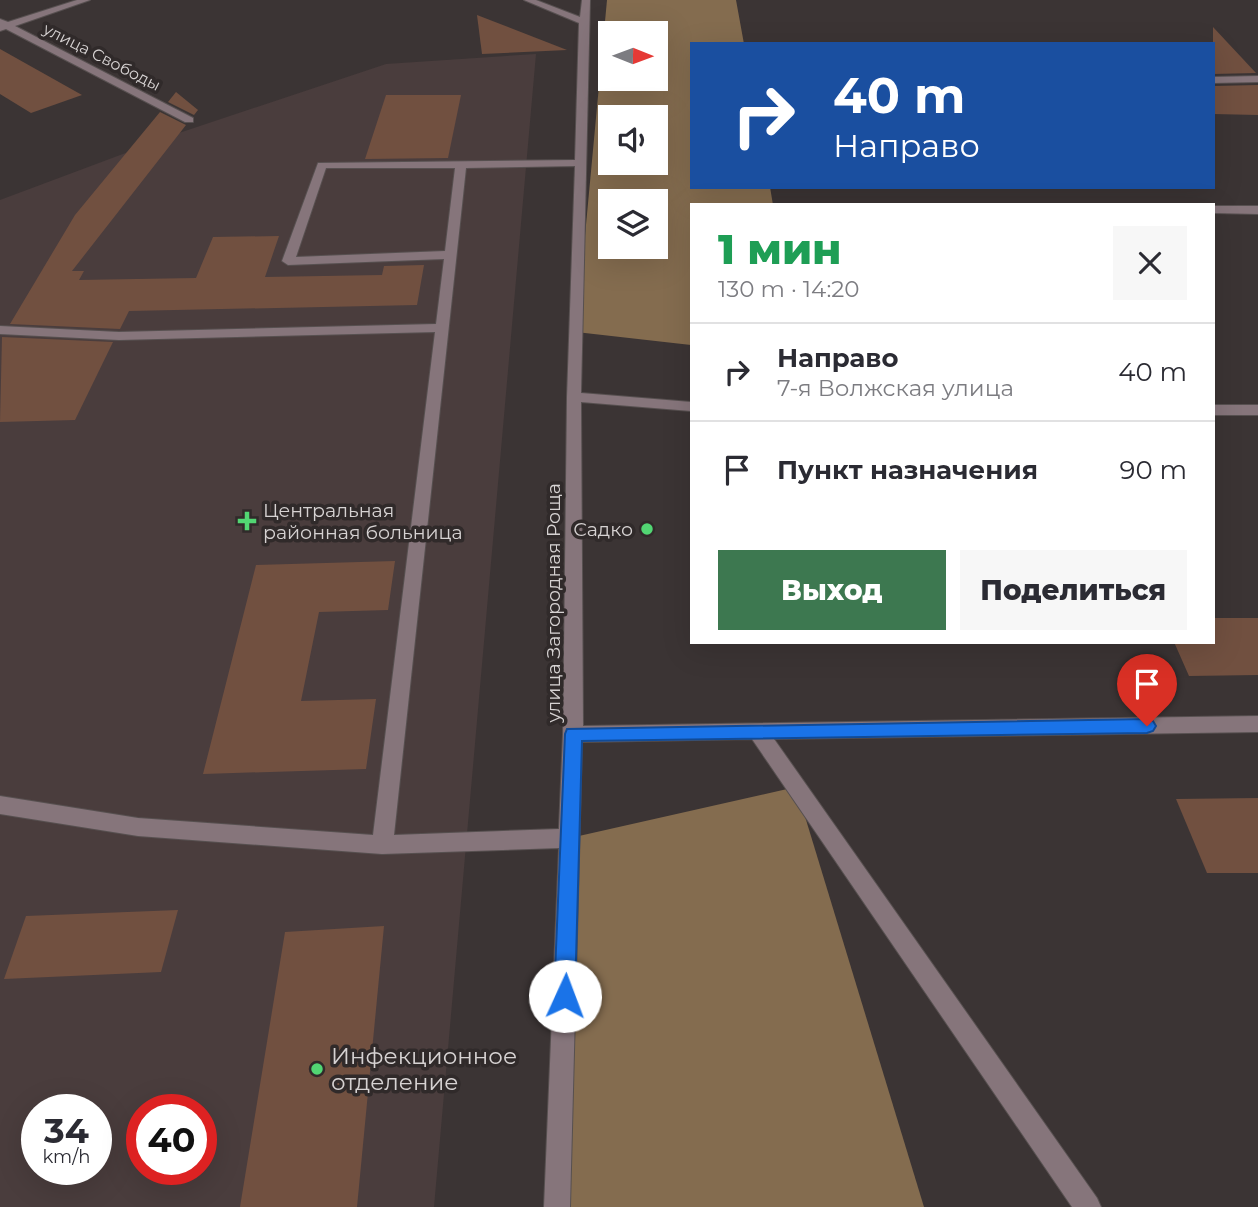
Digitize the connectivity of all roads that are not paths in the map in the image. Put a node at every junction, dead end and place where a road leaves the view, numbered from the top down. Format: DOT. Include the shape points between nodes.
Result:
graph roads {
  1 [pos="86,0"];
  2 [pos="528,0"];
  3 [pos="586,0"];
  4 [pos="584,22"];
  5 [pos="2,25"];
  6 [pos="1258,79"];
  7 [pos="1215,80"];
  8 [pos="189,120"];
  9 [pos="580,163"];
  10 [pos="461,165"];
  11 [pos="1258,209"];
  12 [pos="1215,210"];
  13 [pos="451,255"];
  14 [pos="442,328"];
  15 [pos="0,330"];
  16 [pos="574,397"];
  17 [pos="690,406"];
  18 [pos="1215,410"];
  19 [pos="1258,410"];
  20 [pos="1258,724"];
  21 [pos="758,732"];
  22 [pos="573,734"];
  23 [pos="0,805"];
  24 [pos="570,838"];
  25 [pos="382,845"];
  26 [pos="557,1207"];
  27 [pos="1088,1207"];
  1 -- 5 [label="street"];
  2 -- 4 [label="street"];
  3 -- 4 [label="street, улица Загородная Роща"];
  4 -- 9 [label="street, улица Загородная Роща"];
  5 -- 8 [label="street, улица Свободы"];
  6 -- 7 [label="street"];
  9 -- 10 [label="street"];
  9 -- 16 [label="street, улица Загородная Роща"];
  10 -- 13 [label="street"];
  10 -- 13 [label="street" via="322,165 288,261"];
  11 -- 12 [label="street"];
  13 -- 14 [label="street"];
  14 -- 15 [label="street" via="119,336"];
  14 -- 25 [label="street"];
  16 -- 17 [label="street"];
  16 -- 22 [label="street, улица Загородная Роща"];
  18 -- 19 [label="street"];
  20 -- 21 [label="street"];
  21 -- 22 [label="street"];
  21 -- 27 [label="street"];
  22 -- 24 [label="street, улица Загородная Роща"];
  23 -- 25 [label="street" via="138,827"];
  24 -- 25 [label="street"];
  24 -- 26 [label="street, улица Загородная Роща"];
}
